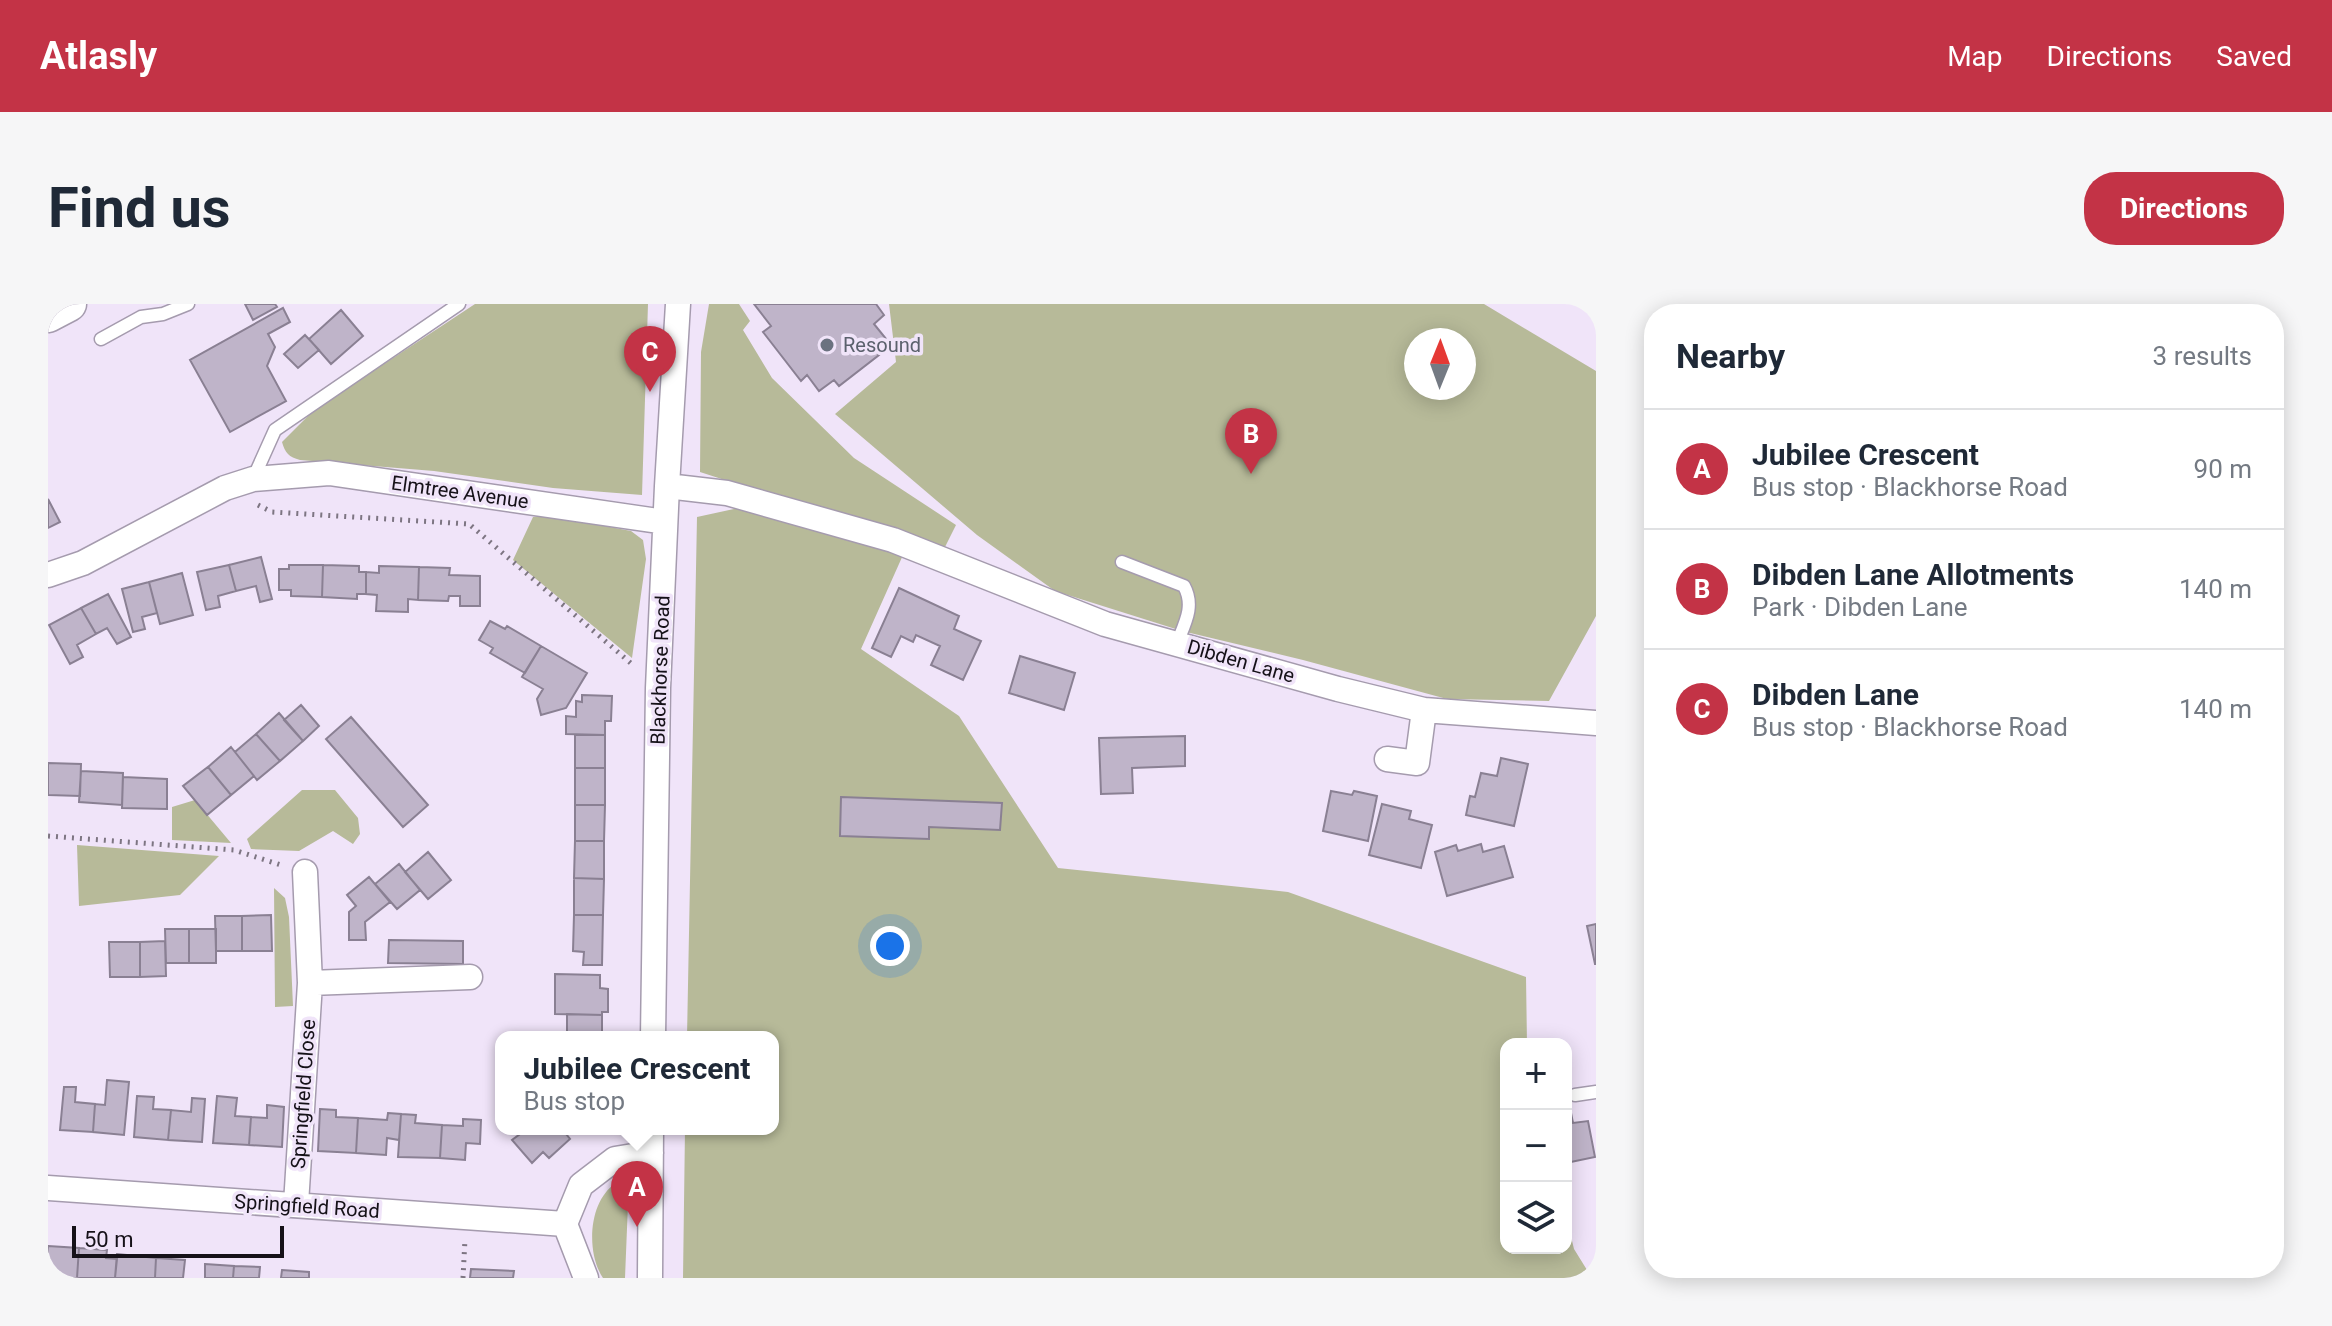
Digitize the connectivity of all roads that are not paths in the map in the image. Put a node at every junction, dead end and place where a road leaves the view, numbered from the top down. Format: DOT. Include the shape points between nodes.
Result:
graph roads {
  1 [pos="69,304"];
  2 [pos="134,304"];
  3 [pos="188,304"];
  4 [pos="459,304"];
  5 [pos="678,304"];
  6 [pos="48,315"];
  7 [pos="141,317"];
  8 [pos="101,339"];
  9 [pos="253,479"];
  10 [pos="667,486"];
  11 [pos="665,522"];
  12 [pos="1122,562"];
  13 [pos="48,575"];
  14 [pos="1177,643"];
  15 [pos="1424,710"];
  16 [pos="1596,723"];
  17 [pos="1387,759"];
  18 [pos="305,872"];
  19 [pos="470,977"];
  20 [pos="310,983"];
  21 [pos="653,1031"];
  22 [pos="1596,1092"];
  23 [pos="1575,1095"];
  24 [pos="651,1141"];
  25 [pos="48,1188"];
  26 [pos="296,1204"];
  27 [pos="565,1224"];
  28 [pos="586,1278"];
  29 [pos="650,1278"];
  1 -- 6 [label="street"];
  2 -- 7 [label="lane"];
  3 -- 7 [label="lane"];
  4 -- 9 [label="lane" via="275,430"];
  5 -- 10 [label="street, Blackhorse Road"];
  7 -- 8 [label="lane"];
  9 -- 11 [label="street, Elmtree Avenue" via="329,473"];
  9 -- 13 [label="street, Elmtree Avenue"];
  10 -- 11 [label="street, Blackhorse Road"];
  10 -- 14 [label="street, Dibden Lane" via="727,493 893,540 1105,624"];
  11 -- 21 [label="street, Blackhorse Road"];
  12 -- 14 [label="lane" via="1184,586 1190,607"];
  14 -- 15 [label="street, Dibden Lane"];
  15 -- 16 [label="street, Dibden Lane"];
  15 -- 17 [label="street" via="1417,763"];
  18 -- 20 [label="street, Springfield Close"];
  19 -- 20 [label="street"];
  20 -- 26 [label="street, Springfield Close"];
  22 -- 23 [label="lane"];
  24 -- 27 [label="street" via="581,1185"];
  24 -- 29 [label="street"];
  25 -- 26 [label="street, Springfield Road"];
  26 -- 27 [label="street, Springfield Road"];
  27 -- 28 [label="street"];
}
